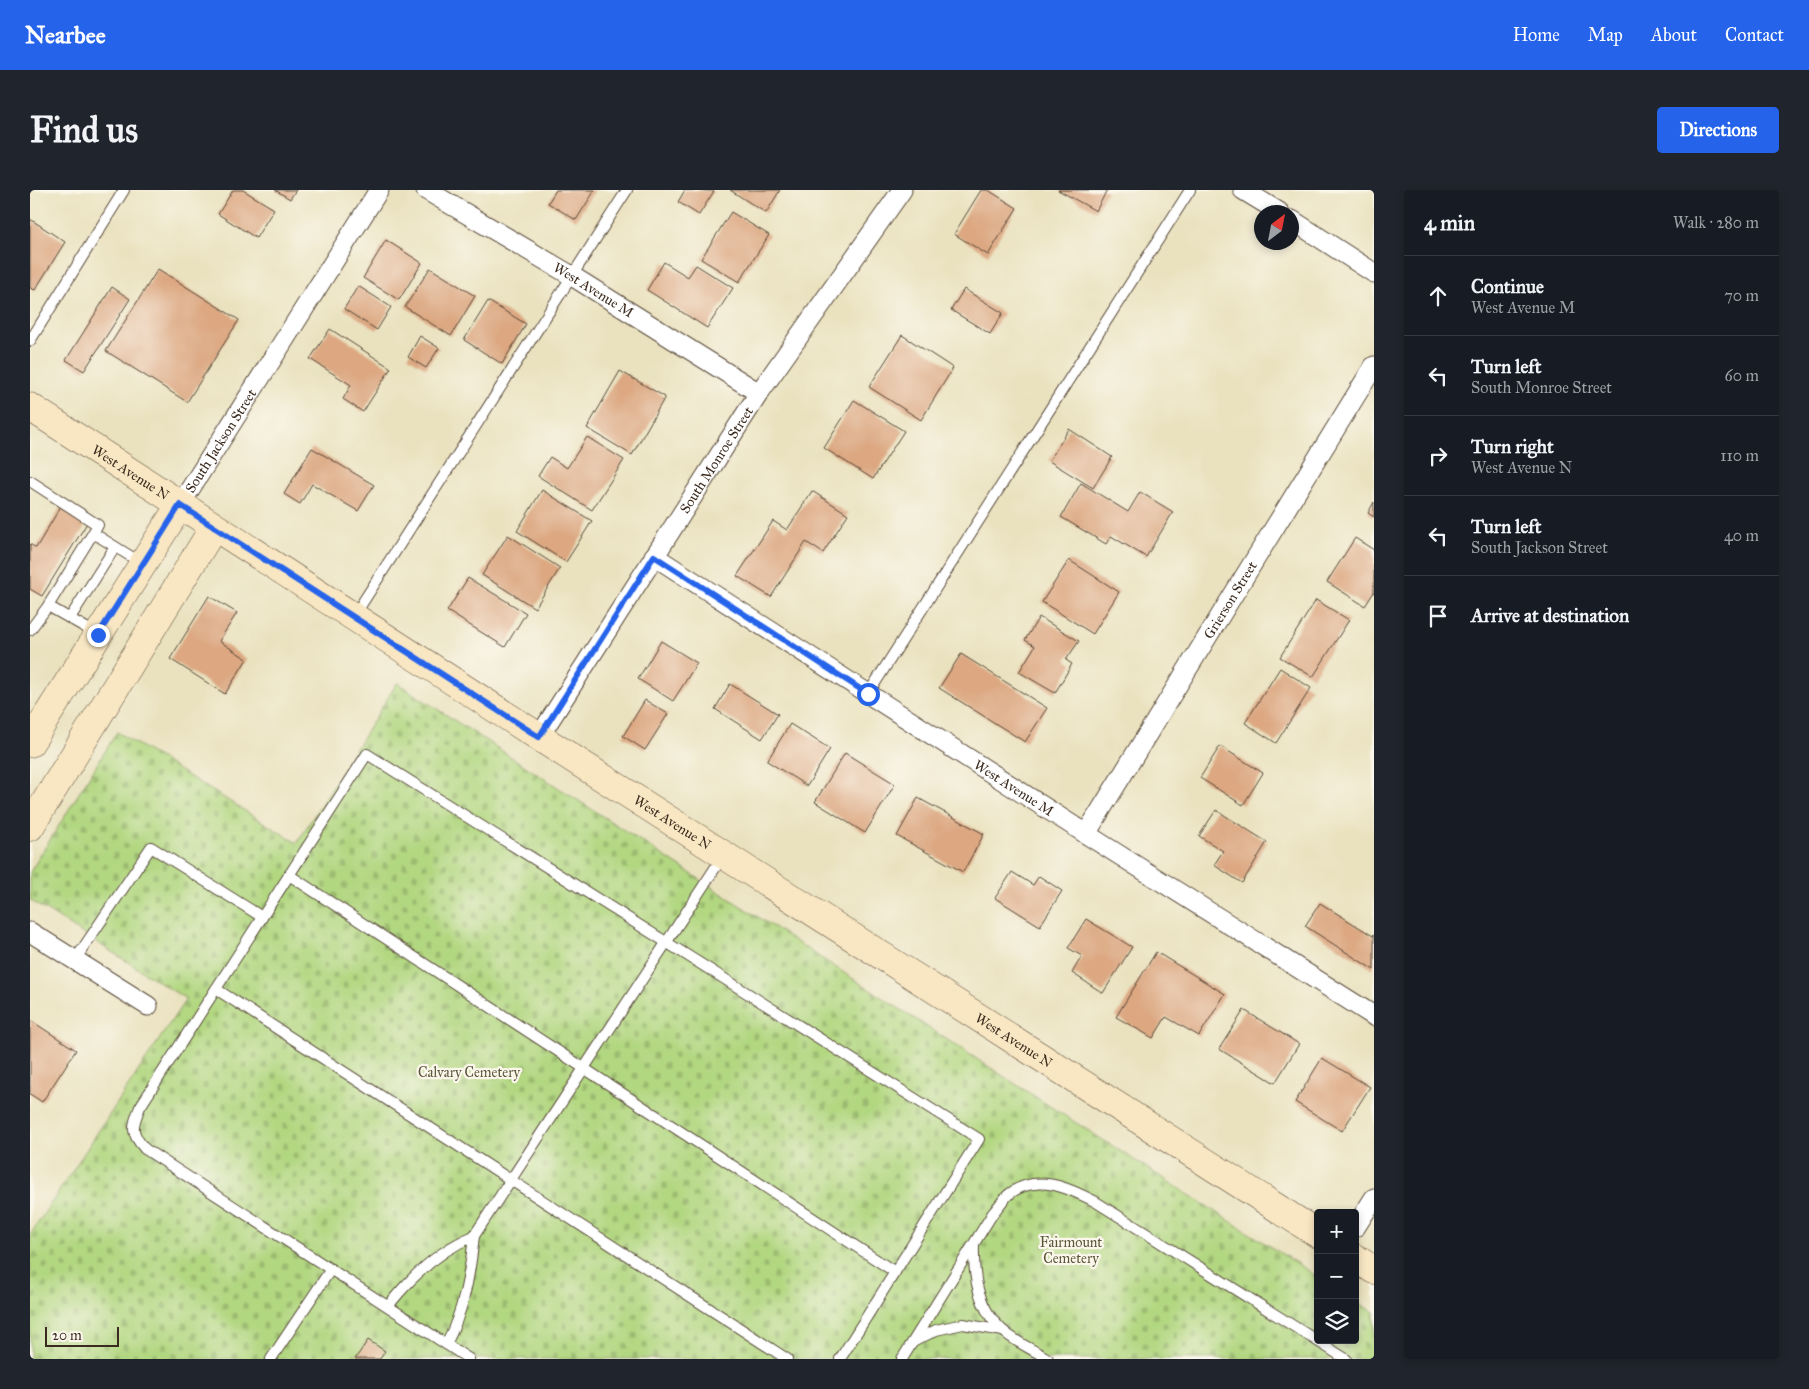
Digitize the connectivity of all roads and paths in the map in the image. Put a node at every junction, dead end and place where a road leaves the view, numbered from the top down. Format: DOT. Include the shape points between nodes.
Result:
graph roads {
  1 [pos="124,190"];
  2 [pos="380,190"];
  3 [pos="426,190"];
  4 [pos="627,190"];
  5 [pos="902,190"];
  6 [pos="1190,190"];
  7 [pos="1243,190"];
  8 [pos="1268,205"];
  9 [pos="1299,225"];
  10 [pos="1374,273"];
  11 [pos="572,276"];
  12 [pos="30,341"];
  13 [pos="1374,366"];
  14 [pos="759,394"];
  15 [pos="30,407"];
  16 [pos="30,481"];
  17 [pos="180,505"];
  18 [pos="214,527"];
  19 [pos="93,533"];
  20 [pos="115,547"];
  21 [pos="654,556"];
  22 [pos="143,564"];
  23 [pos="48,606"];
  24 [pos="354,617"];
  25 [pos="70,618"];
  26 [pos="30,630"];
  27 [pos="98,635"];
  28 [pos="868,694"];
  29 [pos="32,734"];
  30 [pos="539,737"];
  31 [pos="30,827"];
  32 [pos="1086,834"];
  33 [pos="723,855"];
  34 [pos="289,875"];
  35 [pos="262,917"];
  36 [pos="30,932"];
  37 [pos="666,942"];
  38 [pos="76,960"];
  39 [pos="216,989"];
  40 [pos="148,1006"];
  41 [pos="1374,1016"];
  42 [pos="584,1068"];
  43 [pos="510,1180"];
  44 [pos="1374,1198"];
  45 [pos="1359,1222"];
  46 [pos="1314,1231"];
  47 [pos="474,1236"];
  48 [pos="974,1243"];
  49 [pos="1359,1261"];
  50 [pos="331,1269"];
  51 [pos="1374,1270"];
  52 [pos="895,1272"];
  53 [pos="388,1306"];
  54 [pos="1003,1331"];
  55 [pos="912,1343"];
  56 [pos="446,1344"];
  57 [pos="271,1359"];
  58 [pos="469,1359"];
  59 [pos="787,1359"];
  60 [pos="840,1359"];
  61 [pos="902,1359"];
  62 [pos="1048,1359"];
  63 [pos="1346,1359"];
  1 -- 12 [label="lane"];
  2 -- 17 [label="street, South Jackson Street"];
  3 -- 11 [label="street, West Avenue M"];
  4 -- 11 [label="lane"];
  5 -- 14 [label="street, South Monroe Street"];
  6 -- 28 [label="lane"];
  7 -- 8 [label="street"];
  9 -- 10 [label="street"];
  11 -- 14 [label="street, West Avenue M"];
  11 -- 24 [label="lane"];
  13 -- 32 [label="street, Grierson Street"];
  14 -- 21 [label="street, South Monroe Street"];
  15 -- 17 [label="main road, West Avenue N"];
  16 -- 19 [label="lane" via="98,525"];
  17 -- 18 [label="main road, West Avenue N"];
  17 -- 22 [label="main road, South Jackson Street"];
  18 -- 24 [label="main road, West Avenue N"];
  18 -- 31 [label="main road"];
  19 -- 20 [label="lane"];
  19 -- 23 [label="lane"];
  20 -- 22 [label="lane"];
  20 -- 25 [label="lane"];
  21 -- 28 [label="street, West Avenue M"];
  21 -- 30 [label="street, South Monroe Street"];
  22 -- 27 [label="main road, South Jackson Street"];
  23 -- 25 [label="lane"];
  23 -- 26 [label="lane"];
  24 -- 30 [label="main road, West Avenue N"];
  25 -- 27 [label="lane"];
  27 -- 29 [label="main road, South Jackson Street"];
  28 -- 32 [label="street, West Avenue M"];
  30 -- 33 [label="main road, West Avenue N"];
  32 -- 41 [label="street, West Avenue M"];
  33 -- 37 [label="lane"];
  33 -- 46 [label="main road, West Avenue N"];
  34 -- 35 [label="lane"];
  34 -- 37 [label="lane" via="367,754"];
  34 -- 42 [label="lane"];
  35 -- 38 [label="lane" via="151,847"];
  35 -- 39 [label="lane"];
  36 -- 38 [label="street"];
  37 -- 42 [label="lane"];
  37 -- 52 [label="lane" via="979,1139"];
  38 -- 40 [label="street"];
  39 -- 43 [label="lane"];
  39 -- 50 [label="lane" via="140,1107 133,1123 135,1138 145,1149"];
  42 -- 43 [label="lane"];
  42 -- 52 [label="lane"];
  43 -- 47 [label="lane"];
  43 -- 59 [label="lane"];
  44 -- 45 [label="street"];
  47 -- 53 [label="lane" via="456,1243 438,1256"];
  47 -- 56 [label="lane" via="468,1281 459,1315"];
  48 -- 54 [label="lane" via="980,1300"];
  48 -- 55 [label="lane"];
  48 -- 63 [label="lane" via="1008,1195 1025,1186 1056,1184 1096,1202"];
  49 -- 51 [label="main road"];
  50 -- 53 [label="lane"];
  50 -- 57 [label="lane"];
  52 -- 60 [label="lane"];
  53 -- 56 [label="lane"];
  54 -- 55 [label="lane" via="963,1324 936,1330"];
  54 -- 62 [label="lane"];
  55 -- 61 [label="lane"];
  56 -- 58 [label="lane"];
}
